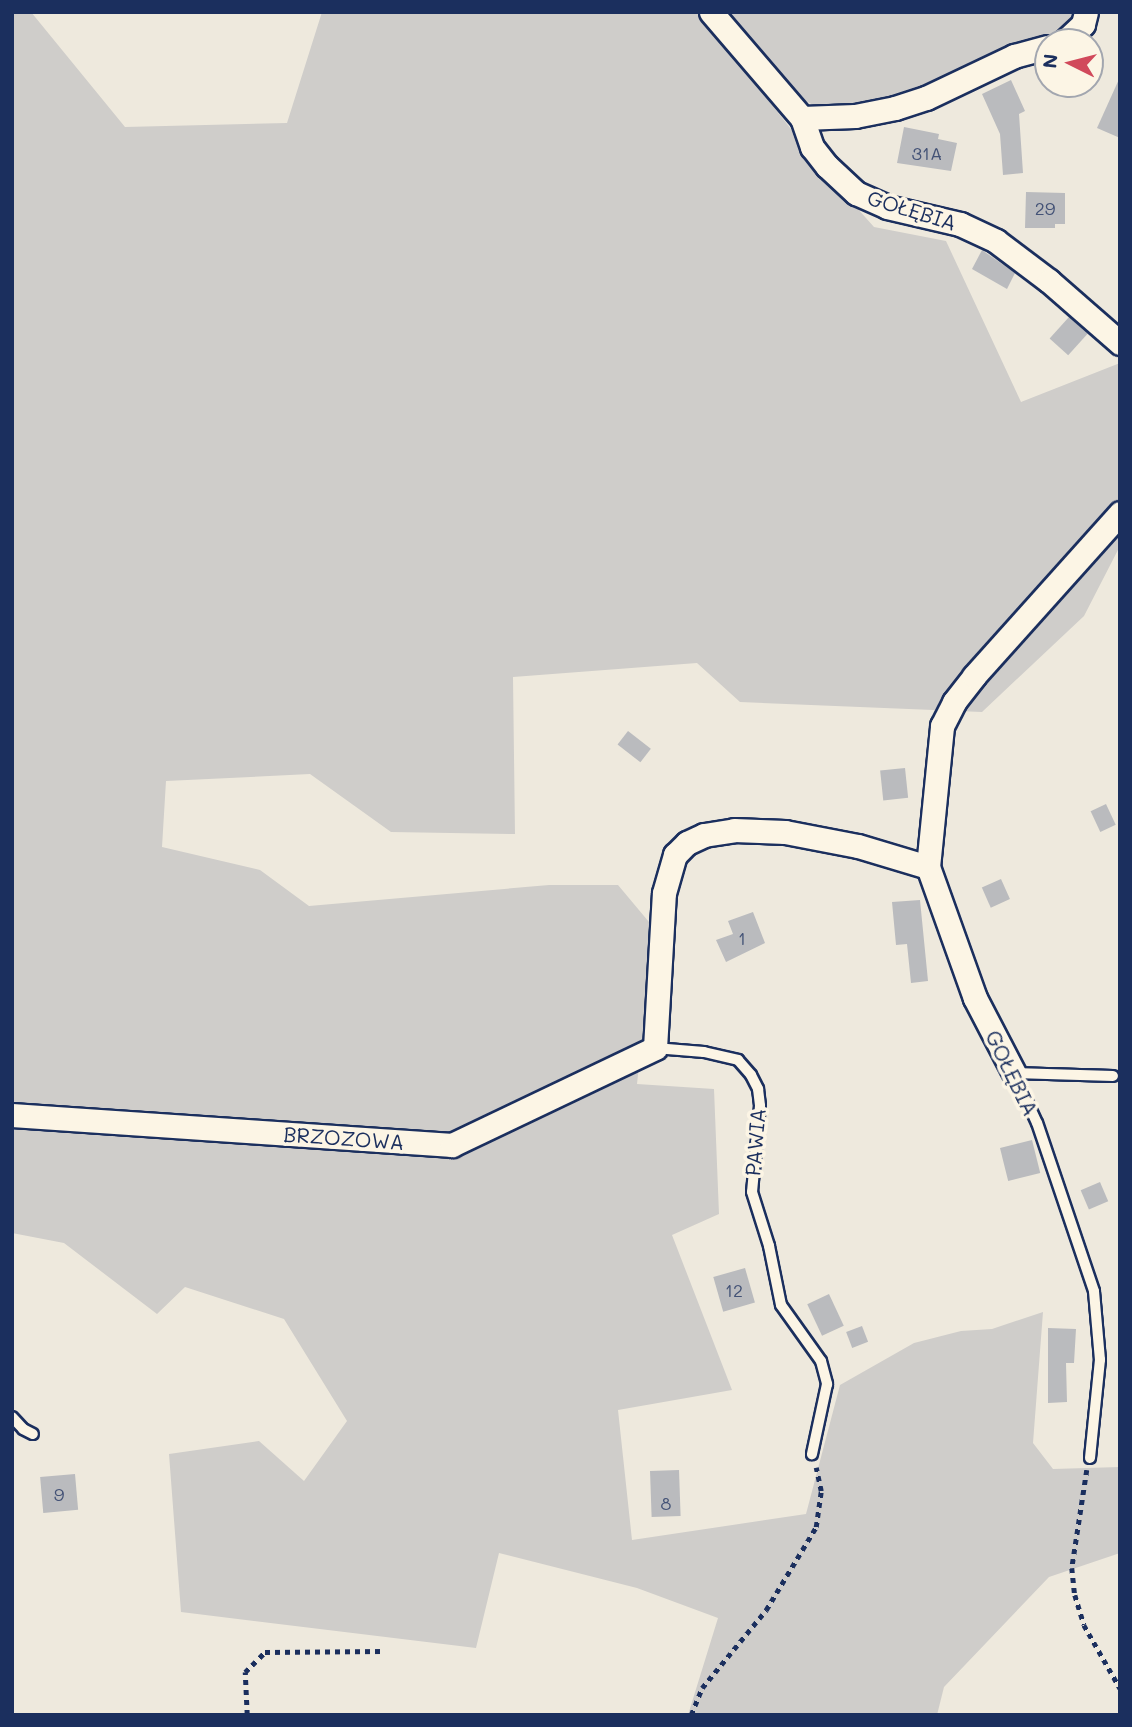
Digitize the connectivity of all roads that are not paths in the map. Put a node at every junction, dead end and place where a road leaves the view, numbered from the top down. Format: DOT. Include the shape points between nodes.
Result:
graph roads {
  1 [pos="711,12"];
  2 [pos="1086,12"];
  3 [pos="1079,28"];
  4 [pos="1034,51"];
  5 [pos="802,118"];
  6 [pos="1120,343"];
  7 [pos="1120,513"];
  8 [pos="928,867"];
  9 [pos="655,1048"];
  10 [pos="1014,1073"];
  11 [pos="1113,1076"];
  12 [pos="12,1115"];
  13 [pos="12,1417"];
  14 [pos="33,1434"];
  15 [pos="812,1454"];
  16 [pos="1090,1458"];
  1 -- 5 [label="street, GOŁĘBIA"];
  2 -- 3 [label="street"];
  4 -- 5 [label="street" via="895,108 872,114"];
  5 -- 6 [label="street, GOŁĘBIA" via="812,147 856,193 887,207 960,224 996,240"];
  7 -- 8 [label="street, GOŁĘBIA" via="954,702 942,726 937,753"];
  8 -- 9 [label="street" via="858,846 785,832 734,830 687,843 675,855 664,893"];
  8 -- 10 [label="street, GOŁĘBIA" via="975,998"];
  9 -- 12 [label="street, BRZOZOWA" via="452,1146"];
  9 -- 15 [label="lane, PAWIA" via="738,1060 758,1090 752,1192 781,1305 821,1361 827,1384"];
  10 -- 11 [label="lane"];
  10 -- 16 [label="lane, GOŁĘBIA" via="1037,1123 1094,1291 1100,1360"];
  13 -- 14 [label="lane"];
}
